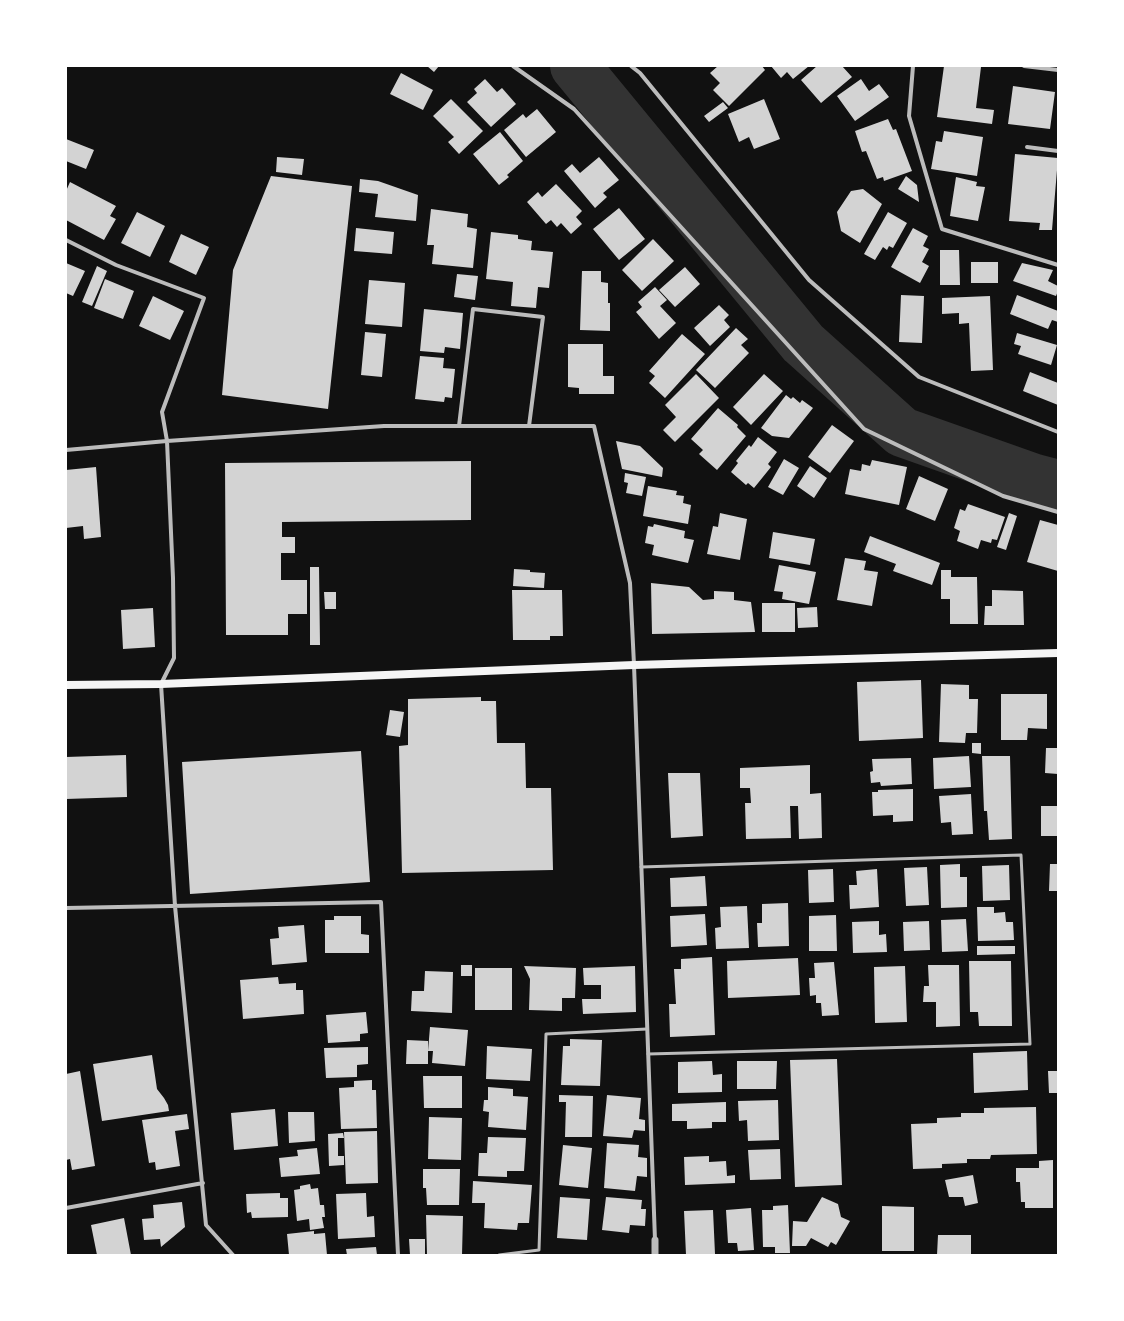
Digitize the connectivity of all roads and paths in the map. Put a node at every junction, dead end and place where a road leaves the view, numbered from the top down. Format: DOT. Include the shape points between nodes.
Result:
graph roads {
  1 [pos="513,66"];
  2 [pos="631,66"];
  3 [pos="912,66"];
  4 [pos="1024,66"];
  5 [pos="1058,70"];
  6 [pos="1027,147"];
  7 [pos="1058,151"];
  8 [pos="66,240"];
  9 [pos="1058,265"];
  10 [pos="459,426"];
  11 [pos="529,426"];
  12 [pos="1058,432"];
  13 [pos="167,441"];
  14 [pos="66,450"];
  15 [pos="1058,512"];
  16 [pos="1058,653"];
  17 [pos="634,665"];
  18 [pos="161,684"];
  19 [pos="66,685"];
  20 [pos="641,868"];
  21 [pos="175,906"];
  22 [pos="66,908"];
  23 [pos="647,1029"];
  24 [pos="648,1054"];
  25 [pos="203,1183"];
  26 [pos="66,1208"];
  27 [pos="655,1240"];
  28 [pos="233,1255"];
  29 [pos="398,1255"];
  30 [pos="499,1255"];
  31 [pos="656,1255"];
  1 -- 15 [label="street" via="574,109 864,429 1003,496"];
  2 -- 12 [label="street" via="640,73 809,280 919,377"];
  3 -- 9 [label="street" via="909,116 942,229"];
  4 -- 5 [label="street"];
  6 -- 7 [label="street"];
  8 -- 13 [label="street" via="116,265 204,298 162,412"];
  10 -- 11 [label="street"];
  10 -- 11 [label="street" via="473,309 543,317"];
  10 -- 13 [label="street" via="384,426"];
  11 -- 17 [label="street" via="594,426 630,583"];
  13 -- 14 [label="street"];
  13 -- 18 [label="street" via="174,658"];
  16 -- 17 [label="main road"];
  17 -- 18 [label="main road"];
  17 -- 20 [label="street"];
  18 -- 19 [label="main road"];
  18 -- 21 [label="street"];
  20 -- 23 [label="street"];
  20 -- 24 [label="lane" via="1021,855 1030,1044"];
  21 -- 22 [label="street"];
  21 -- 25 [label="street"];
  21 -- 29 [label="street" via="381,902"];
  23 -- 24 [label="street"];
  23 -- 30 [label="lane" via="546,1034 538,1250"];
  24 -- 27 [label="street"];
  25 -- 26 [label="street"];
  25 -- 28 [label="street" via="206,1226"];
  27 -- 31 [label="street"];
}
